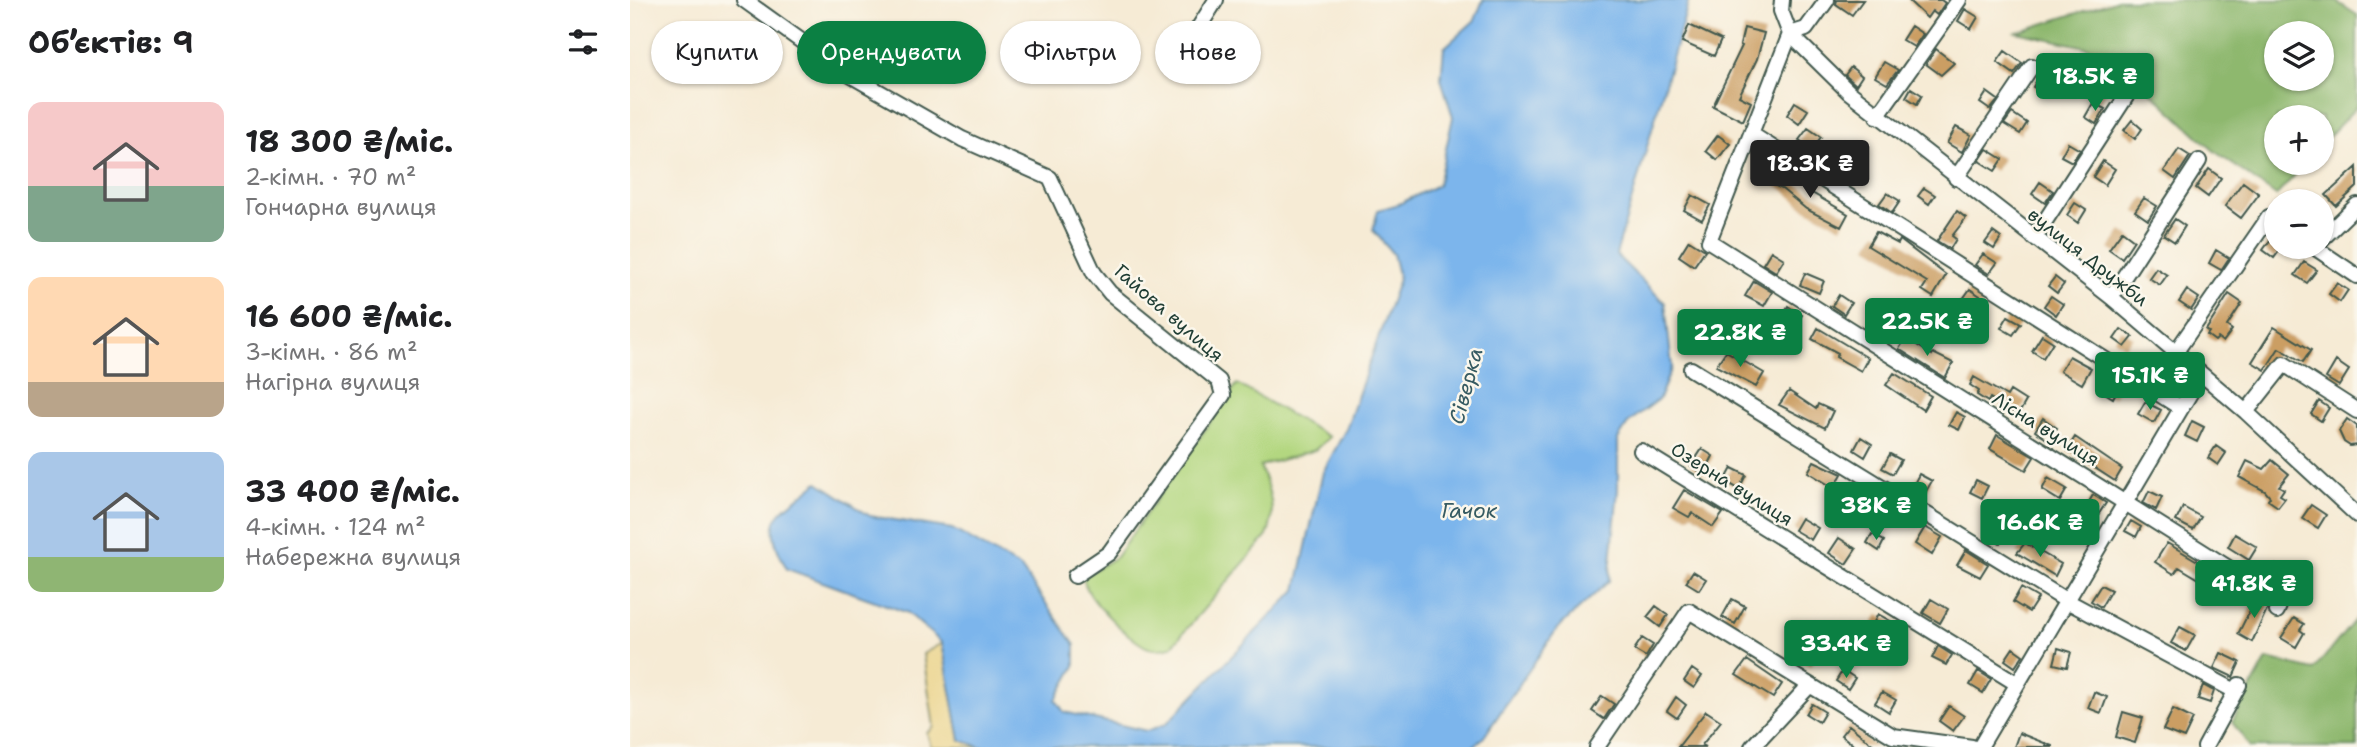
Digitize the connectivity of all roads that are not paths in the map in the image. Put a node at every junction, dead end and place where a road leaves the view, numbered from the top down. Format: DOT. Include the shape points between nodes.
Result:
graph roads {
  1 [pos="744,0"];
  2 [pos="1216,0"];
  3 [pos="1782,0"];
  4 [pos="1827,0"];
  5 [pos="1959,0"];
  6 [pos="1203,21"];
  7 [pos="1790,34"];
  8 [pos="2032,66"];
  9 [pos="2131,89"];
  10 [pos="1877,116"];
  11 [pos="1751,134"];
  12 [pos="2199,161"];
  13 [pos="1956,177"];
  14 [pos="2357,205"];
  15 [pos="2264,224"];
  16 [pos="2334,227"];
  17 [pos="2034,237"];
  18 [pos="2332,259"];
  19 [pos="2357,276"];
  20 [pos="2111,297"];
  21 [pos="2175,353"];
  22 [pos="1691,369"];
  23 [pos="2201,375"];
  24 [pos="2181,408"];
  25 [pos="2357,411"];
  26 [pos="2246,412"];
  27 [pos="1641,451"];
  28 [pos="2126,502"];
  29 [pos="2357,515"];
  30 [pos="1075,576"];
  31 [pos="2066,603"];
  32 [pos="2277,611"];
  33 [pos="2016,683"];
  34 [pos="1810,685"];
  35 [pos="1921,743"];
  36 [pos="1597,747"];
  37 [pos="1752,747"];
  38 [pos="1972,747"];
  39 [pos="1980,747"];
  40 [pos="2205,747"];
  1 -- 30 [label="street, Гайова вулиця" via="843,71 962,139 1050,178 1094,273 1110,293 1219,382 1223,395 1109,554"];
  2 -- 6 [label="street"];
  3 -- 7 [label="street"];
  4 -- 7 [label="street" via="1806,29"];
  5 -- 10 [label="street"];
  7 -- 10 [label="street, вулиця Дружби"];
  7 -- 11 [label="street"];
  8 -- 13 [label="street"];
  9 -- 17 [label="street"];
  10 -- 13 [label="street, вулиця Дружби"];
  11 -- 24 [label="street"];
  11 -- 28 [label="street, Лісна вулиця" via="1709,241"];
  12 -- 20 [label="street"];
  13 -- 17 [label="street, вулиця Дружби"];
  14 -- 16 [label="street"];
  15 -- 21 [label="street"];
  17 -- 20 [label="street, вулиця Дружби"];
  18 -- 19 [label="street"];
  20 -- 21 [label="street, вулиця Дружби"];
  21 -- 23 [label="street, вулиця Дружби"];
  22 -- 31 [label="street"];
  23 -- 24 [label="street"];
  23 -- 26 [label="street, вулиця Дружби"];
  24 -- 28 [label="street"];
  25 -- 26 [label="street" via="2284,364"];
  26 -- 29 [label="street, вулиця Дружби"];
  27 -- 33 [label="street, Озерна вулиця"];
  28 -- 31 [label="street"];
  28 -- 32 [label="street, Лісна вулиця" via="2281,601"];
  31 -- 33 [label="street"];
  31 -- 40 [label="street" via="2237,688"];
  33 -- 39 [label="street"];
  34 -- 35 [label="street" via="1894,736"];
  34 -- 36 [label="street" via="1689,611"];
  34 -- 37 [label="street"];
  35 -- 38 [label="street"];
}
